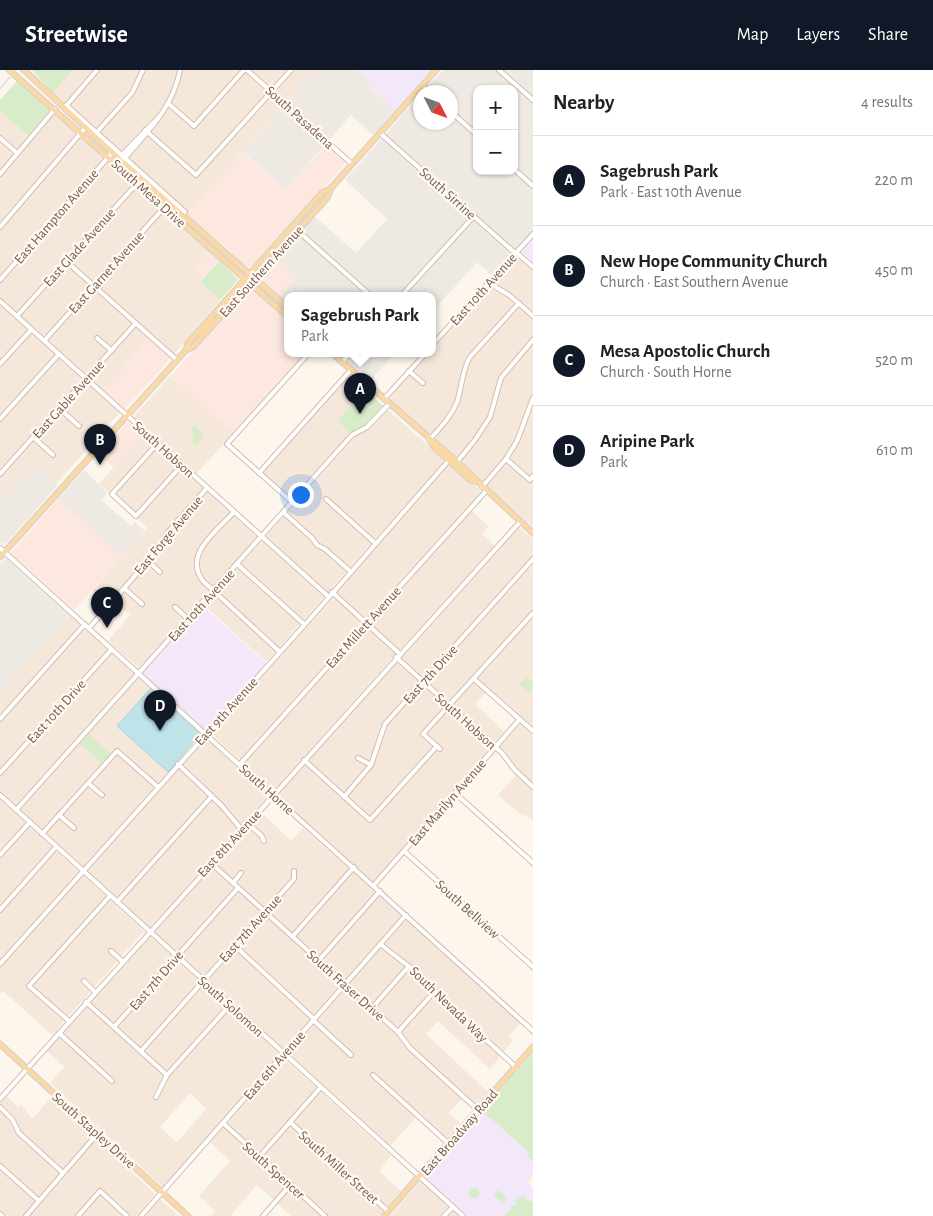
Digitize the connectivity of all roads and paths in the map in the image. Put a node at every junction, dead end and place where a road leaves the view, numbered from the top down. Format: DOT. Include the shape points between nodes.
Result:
graph roads {
  1 [pos="9,70"];
  2 [pos="24,70"];
  3 [pos="97,70"];
  4 [pos="143,70"];
  5 [pos="246,70"];
  6 [pos="291,70"];
  7 [pos="436,70"];
  8 [pos="499,70"];
  9 [pos="179,73"];
  10 [pos="186,77"];
  11 [pos="423,85"];
  12 [pos="272,92"];
  13 [pos="413,96"];
  14 [pos="533,100"];
  15 [pos="169,104"];
  16 [pos="65,106"];
  17 [pos="55,109"];
  18 [pos="458,118"];
  19 [pos="83,130"];
  20 [pos="146,131"];
  21 [pos="473,131"];
  22 [pos="380,132"];
  23 [pos="96,133"];
  24 [pos="0,138"];
  25 [pos="16,152"];
  26 [pos="111,155"];
  27 [pos="120,160"];
  28 [pos="352,164"];
  29 [pos="518,173"];
  30 [pos="0,174"];
  31 [pos="139,181"];
  32 [pos="533,186"];
  33 [pos="331,188"];
  34 [pos="166,205"];
  35 [pos="311,205"];
  36 [pos="185,212"];
  37 [pos="474,216"];
  38 [pos="0,227"];
  39 [pos="298,231"];
  40 [pos="533,234"];
  41 [pos="516,253"];
  42 [pos="66,261"];
  43 [pos="533,267"];
  44 [pos="249,274"];
  45 [pos="244,279"];
  46 [pos="255,279"];
  47 [pos="0,280"];
  48 [pos="489,283"];
  49 [pos="250,284"];
  50 [pos="94,286"];
  51 [pos="367,292"];
  52 [pos="405,292"];
  53 [pos="2,303"];
  54 [pos="519,303"];
  55 [pos="284,304"];
  56 [pos="0,308"];
  57 [pos="216,311"];
  58 [pos="284,313"];
  59 [pos="16,316"];
  60 [pos="533,316"];
  61 [pos="136,324"];
  62 [pos="32,330"];
  63 [pos="97,338"];
  64 [pos="200,338"];
  65 [pos="533,340"];
  66 [pos="44,341"];
  67 [pos="436,341"];
  68 [pos="186,350"];
  69 [pos="112,351"];
  70 [pos="58,354"];
  71 [pos="305,357"];
  72 [pos="336,357"];
  73 [pos="347,357"];
  74 [pos="422,357"];
  75 [pos="177,360"];
  76 [pos="342,362"];
  77 [pos="0,364"];
  78 [pos="351,370"];
  79 [pos="409,371"];
  80 [pos="86,379"];
  81 [pos="423,383"];
  82 [pos="533,398"];
  83 [pos="384,399"];
  84 [pos="388,404"];
  85 [pos="59,408"];
  86 [pos="127,416"];
  87 [pos="0,419"];
  88 [pos="79,426"];
  89 [pos="33,437"];
  90 [pos="429,440"];
  91 [pos="158,443"];
  92 [pos="52,455"];
  93 [pos="450,458"];
  94 [pos="506,459"];
  95 [pos="455,464"];
  96 [pos="182,465"];
  97 [pos="259,473"];
  98 [pos="0,474"];
  99 [pos="533,476"];
  100 [pos="207,488"];
  101 [pos="484,489"];
  102 [pos="326,499"];
  103 [pos="292,502"];
  104 [pos="234,512"];
  105 [pos="283,512"];
  106 [pos="520,522"];
  107 [pos="533,533"];
  108 [pos="261,536"];
  109 [pos="375,543"];
  110 [pos="0,548"];
  111 [pos="5,552"];
  112 [pos="0,557"];
  113 [pos="533,559"];
  114 [pos="148,561"];
  115 [pos="237,564"];
  116 [pos="350,571"];
  117 [pos="160,572"];
  118 [pos="124,588"];
  119 [pos="213,591"];
  120 [pos="332,592"];
  121 [pos="328,597"];
  122 [pos="142,604"];
  123 [pos="175,607"];
  124 [pos="533,613"];
  125 [pos="188,619"];
  126 [pos="367,623"];
  127 [pos="304,624"];
  128 [pos="87,626"];
  129 [pos="112,649"];
  130 [pos="280,652"];
  131 [pos="400,654"];
  132 [pos="396,658"];
  133 [pos="139,673"];
  134 [pos="474,679"];
  135 [pos="423,682"];
  136 [pos="450,706"];
  137 [pos="0,719"];
  138 [pos="520,719"];
  139 [pos="533,731"];
  140 [pos="206,734"];
  141 [pos="495,747"];
  142 [pos="358,758"];
  143 [pos="304,760"];
  144 [pos="178,764"];
  145 [pos="240,764"];
  146 [pos="372,765"];
  147 [pos="408,770"];
  148 [pos="0,773"];
  149 [pos="412,773"];
  150 [pos="88,783"];
  151 [pos="533,787"];
  152 [pos="158,788"];
  153 [pos="455,793"];
  154 [pos="273,794"];
  155 [pos="0,795"];
  156 [pos="102,795"];
  157 [pos="212,796"];
  158 [pos="344,797"];
  159 [pos="16,810"];
  160 [pos="59,815"];
  161 [pos="30,822"];
  162 [pos="248,824"];
  163 [pos="74,828"];
  164 [pos="242,830"];
  165 [pos="42,834"];
  166 [pos="264,841"];
  167 [pos="56,847"];
  168 [pos="404,851"];
  169 [pos="0,855"];
  170 [pos="211,863"];
  171 [pos="533,863"];
  172 [pos="354,867"];
  173 [pos="294,870"];
  174 [pos="83,871"];
  175 [pos="241,873"];
  176 [pos="233,883"];
  177 [pos="374,885"];
  178 [pos="238,888"];
  179 [pos="380,891"];
  180 [pos="110,896"];
  181 [pos="117,902"];
  182 [pos="0,910"];
  183 [pos="265,912"];
  184 [pos="406,915"];
  185 [pos="149,932"];
  186 [pos="293,936"];
  187 [pos="380,944"];
  188 [pos="234,946"];
  189 [pos="111,951"];
  190 [pos="176,956"];
  191 [pos="319,960"];
  192 [pos="122,961"];
  193 [pos="0,964"];
  194 [pos="410,966"];
  195 [pos="533,967"];
  196 [pos="203,980"];
  197 [pos="84,981"];
  198 [pos="345,984"];
  199 [pos="435,991"];
  200 [pos="95,992"];
  201 [pos="86,1002"];
  202 [pos="230,1005"];
  203 [pos="372,1008"];
  204 [pos="313,1019"];
  205 [pos="69,1021"];
  206 [pos="114,1027"];
  207 [pos="533,1031"];
  208 [pos="398,1032"];
  209 [pos="59,1033"];
  210 [pos="0,1044"];
  211 [pos="533,1047"];
  212 [pos="140,1051"];
  213 [pos="284,1054"];
  214 [pos="351,1055"];
  215 [pos="516,1067"];
  216 [pos="27,1068"];
  217 [pos="167,1075"];
  218 [pos="373,1075"];
  219 [pos="112,1082"];
  220 [pos="321,1087"];
  221 [pos="156,1097"];
  222 [pos="0,1099"];
  223 [pos="0,1107"];
  224 [pos="478,1110"];
  225 [pos="290,1122"];
  226 [pos="223,1123"];
  227 [pos="98,1133"];
  228 [pos="448,1143"];
  229 [pos="260,1156"];
  230 [pos="0,1166"];
  231 [pos="62,1172"];
  232 [pos="419,1176"];
  233 [pos="291,1184"];
  234 [pos="162,1192"];
  235 [pos="38,1200"];
  236 [pos="453,1207"];
  237 [pos="388,1211"];
  238 [pos="26,1216"];
  239 [pos="78,1216"];
  240 [pos="127,1216"];
  241 [pos="141,1216"];
  242 [pos="188,1216"];
  243 [pos="263,1216"];
  244 [pos="325,1216"];
  245 [pos="384,1216"];
  246 [pos="444,1216"];
  247 [pos="463,1216"];
  1 -- 17 [label="main road, South Mesa Drive"];
  2 -- 16 [label="main road, South Mesa Drive"];
  3 -- 16 [label="street"];
  4 -- 23 [label="street" via="132,93"];
  5 -- 12 [label="street, South Pasadena"];
  5 -- 15 [label="street" via="194,126"];
  6 -- 12 [label="street"];
  7 -- 11 [label="main road, East Southern Avenue"];
  8 -- 14 [label="street"];
  9 -- 10 [label="street"];
  9 -- 15 [label="street"];
  12 -- 20 [label="street" via="196,176"];
  12 -- 28 [label="street, South Pasadena"];
  13 -- 22 [label="main road, East Southern Avenue"];
  15 -- 20 [label="street"];
  16 -- 19 [label="main road, South Mesa Drive"];
  16 -- 23 [label="street, South Mesa Drive"];
  17 -- 19 [label="main road, South Mesa Drive"];
  17 -- 25 [label="street"];
  18 -- 21 [label="street"];
  19 -- 26 [label="main road, South Mesa Drive"];
  19 -- 38 [label="street"];
  20 -- 27 [label="street"];
  22 -- 28 [label="main road, East Southern Avenue"];
  22 -- 37 [label="street, South Sirrine"];
  23 -- 27 [label="street, South Mesa Drive"];
  24 -- 25 [label="street"];
  25 -- 30 [label="street"];
  26 -- 27 [label="main road, South Mesa Drive"];
  26 -- 47 [label="street, East Hampton Avenue"];
  27 -- 31 [label="main road, South Mesa Drive"];
  27 -- 36 [label="street, South Mesa Drive"];
  28 -- 33 [label="main road, East Southern Avenue"];
  29 -- 32 [label="street"];
  31 -- 34 [label="main road, South Mesa Drive"];
  31 -- 42 [label="street, East Glade Avenue"];
  33 -- 35 [label="main road, East Southern Avenue"];
  33 -- 39 [label="main road, East Southern Avenue" via="327,198"];
  34 -- 44 [label="main road, South Mesa Drive"];
  34 -- 45 [label="main road, South Mesa Drive"];
  34 -- 50 [label="street, East Garnet Avenue"];
  35 -- 39 [label="main road" via="298,224"];
  35 -- 44 [label="main road, East Southern Avenue"];
  37 -- 41 [label="street, South Sirrine"];
  37 -- 52 [label="street"];
  39 -- 46 [label="main road, East Southern Avenue"];
  39 -- 51 [label="street"];
  40 -- 41 [label="street, East 10th Avenue"];
  41 -- 43 [label="street, South Sirrine"];
  41 -- 48 [label="street, East 10th Avenue"];
  42 -- 50 [label="street"];
  42 -- 59 [label="street, East Glade Avenue"];
  44 -- 45 [label="main road, East Southern Avenue"];
  44 -- 46 [label="main road, South Mesa Drive"];
  45 -- 49 [label="main road, South Mesa Drive"];
  45 -- 57 [label="main road, East Southern Avenue"];
  46 -- 49 [label="main road, East Southern Avenue"];
  46 -- 55 [label="main road, South Mesa Drive"];
  48 -- 54 [label="street"];
  48 -- 67 [label="street, East 10th Avenue"];
  49 -- 58 [label="main road, South Mesa Drive"];
  49 -- 64 [label="main road, East Southern Avenue"];
  50 -- 61 [label="street"];
  50 -- 66 [label="street, East Garnet Avenue"];
  53 -- 56 [label="street"];
  53 -- 59 [label="street, South Hobson"];
  54 -- 60 [label="street"];
  54 -- 90 [label="street" via="470,357 462,371 452,411"];
  57 -- 64 [label="main road"];
  57 -- 68 [label="main road, East Southern Avenue" via="188,343"];
  59 -- 62 [label="street, South Hobson"];
  61 -- 69 [label="street, East Gable Avenue"];
  61 -- 75 [label="street"];
  62 -- 66 [label="street, South Hobson"];
  62 -- 77 [label="street"];
  63 -- 69 [label="street"];
  64 -- 68 [label="main road, East Southern Avenue"];
  65 -- 95 [label="street" via="501,378 490,417"];
  66 -- 70 [label="street, South Hobson"];
  68 -- 75 [label="main road, East Southern Avenue"];
  69 -- 80 [label="street, East Gable Avenue"];
  70 -- 80 [label="street, South Hobson"];
  70 -- 87 [label="street"];
  71 -- 97 [label="street" via="227,444"];
  72 -- 76 [label="main road"];
  73 -- 76 [label="street"];
  74 -- 79 [label="street"];
  75 -- 86 [label="main road, East Southern Avenue"];
  76 -- 78 [label="main road"];
  78 -- 83 [label="main road"];
  78 -- 97 [label="street"];
  79 -- 81 [label="street"];
  79 -- 83 [label="street"];
  80 -- 85 [label="street, East Gable Avenue"];
  80 -- 86 [label="street, South Hobson"];
  82 -- 94 [label="street, East Millett Avenue" via="521,432"];
  83 -- 84 [label="main road"];
  84 -- 90 [label="main road"];
  84 -- 103 [label="street, East 10th Avenue" via="367,427 355,432"];
  85 -- 88 [label="street"];
  85 -- 89 [label="street, East Gable Avenue"];
  86 -- 91 [label="street, South Hobson"];
  86 -- 111 [label="main road, East Southern Avenue"];
  89 -- 92 [label="street"];
  89 -- 98 [label="street, East Gable Avenue"];
  90 -- 93 [label="main road"];
  91 -- 96 [label="street, South Hobson"];
  91 -- 96 [label="street" via="112,494 124,506 136,516"];
  93 -- 95 [label="main road"];
  93 -- 109 [label="street, East 9th Avenue"];
  94 -- 99 [label="street" via="530,480"];
  94 -- 101 [label="street, East Millett Avenue"];
  95 -- 101 [label="main road"];
  96 -- 100 [label="street, South Hobson"];
  97 -- 103 [label="street"];
  100 -- 104 [label="street, South Hobson"];
  100 -- 114 [label="street, East Forge Avenue" via="169,531"];
  101 -- 106 [label="main road"];
  101 -- 126 [label="street, East Millett Avenue"];
  102 -- 109 [label="street"];
  103 -- 105 [label="street, East 10th Avenue"];
  104 -- 108 [label="street, South Hobson"];
  104 -- 119 [label="street" via="197,554 195,568 198,575"];
  105 -- 108 [label="street, East 10th Avenue"];
  105 -- 116 [label="street"];
  106 -- 107 [label="main road"];
  106 -- 131 [label="street, East 8th Avenue"];
  108 -- 115 [label="street, East 10th Avenue"];
  108 -- 121 [label="street, South Hobson"];
  109 -- 116 [label="street, East 9th Avenue"];
  110 -- 111 [label="street, South Horne"];
  111 -- 112 [label="main road, East Southern Avenue"];
  111 -- 128 [label="street, South Horne"];
  113 -- 135 [label="street, East 7th Drive"];
  114 -- 117 [label="street"];
  114 -- 118 [label="street, East Forge Avenue"];
  115 -- 119 [label="street, East 10th Avenue"];
  115 -- 127 [label="street"];
  116 -- 120 [label="street, East 9th Avenue"];
  118 -- 122 [label="street"];
  118 -- 128 [label="street, East Forge Avenue"];
  119 -- 125 [label="street, East 10th Avenue"];
  119 -- 130 [label="street"];
  120 -- 121 [label="street, East 9th Avenue"];
  120 -- 126 [label="street"];
  121 -- 127 [label="street, East 9th Avenue"];
  123 -- 125 [label="street"];
  124 -- 134 [label="street"];
  125 -- 133 [label="street, East 10th Avenue"];
  126 -- 131 [label="street"];
  126 -- 145 [label="street, East Millett Avenue"];
  127 -- 130 [label="street, East 9th Avenue"];
  128 -- 129 [label="street, South Horne"];
  128 -- 137 [label="street, East Forge Avenue"];
  129 -- 133 [label="street, South Horne"];
  129 -- 148 [label="street, East 10th Drive"];
  130 -- 140 [label="street, East 9th Avenue"];
  131 -- 132 [label="street, East 8th Avenue"];
  132 -- 135 [label="street, South Hobson"];
  132 -- 143 [label="street, East 8th Avenue"];
  133 -- 140 [label="street, South Horne"];
  133 -- 159 [label="street, East 10th Avenue"];
  134 -- 136 [label="street"];
  134 -- 138 [label="street"];
  135 -- 136 [label="street, South Hobson"];
  135 -- 146 [label="street, East 7th Drive" via="382,728"];
  136 -- 141 [label="street, South Hobson"];
  136 -- 149 [label="street" via="423,734 438,748"];
  138 -- 139 [label="street"];
  138 -- 141 [label="street, East Marilyn Avenue"];
  140 -- 144 [label="street, East 9th Avenue"];
  140 -- 145 [label="street, South Horne"];
  141 -- 151 [label="street, South Hobson"];
  141 -- 153 [label="street, East Marilyn Avenue"];
  142 -- 146 [label="street"];
  143 -- 154 [label="street, East 8th Avenue"];
  143 -- 158 [label="street"];
  144 -- 152 [label="street, East 9th Avenue"];
  144 -- 157 [label="street"];
  145 -- 154 [label="street, South Horne"];
  146 -- 158 [label="street, East 7th Drive"];
  147 -- 149 [label="street"];
  149 -- 158 [label="street" via="370,820"];
  150 -- 152 [label="street" via="116,751"];
  150 -- 156 [label="street"];
  150 -- 160 [label="street"];
  152 -- 174 [label="street, East 9th Avenue"];
  153 -- 168 [label="street, East Marilyn Avenue"];
  153 -- 171 [label="street"];
  154 -- 162 [label="street, East 8th Avenue"];
  154 -- 172 [label="street, South Horne"];
  155 -- 159 [label="street, South Solomon"];
  157 -- 164 [label="street"];
  157 -- 181 [label="street"];
  159 -- 161 [label="street, South Solomon"];
  160 -- 163 [label="street"];
  160 -- 165 [label="street"];
  161 -- 165 [label="street, South Solomon"];
  161 -- 169 [label="street"];
  162 -- 164 [label="street, East 8th Avenue"];
  162 -- 166 [label="street"];
  164 -- 170 [label="street, East 8th Avenue"];
  165 -- 167 [label="street, South Solomon"];
  167 -- 174 [label="street, South Solomon"];
  167 -- 182 [label="street"];
  168 -- 177 [label="street, East Marilyn Avenue"];
  168 -- 195 [label="street, South Bellview"];
  170 -- 176 [label="street, South Fraser Drive"];
  170 -- 185 [label="street, East 8th Avenue"];
  172 -- 177 [label="street, South Horne"];
  172 -- 186 [label="street"];
  173 -- 183 [label="street, East 7th Avenue" via="294,879"];
  174 -- 180 [label="street, South Solomon"];
  174 -- 193 [label="street, East 9th Avenue"];
  175 -- 176 [label="street"];
  176 -- 178 [label="street, South Fraser Drive"];
  177 -- 179 [label="street, South Horne"];
  178 -- 183 [label="street, South Fraser Drive"];
  178 -- 190 [label="street, East 7th Drive"];
  179 -- 184 [label="street, South Horne"];
  179 -- 191 [label="street"];
  180 -- 181 [label="street, South Solomon"];
  180 -- 205 [label="street" via="29,986"];
  181 -- 185 [label="street, South Solomon"];
  183 -- 186 [label="street, South Fraser Drive"];
  183 -- 188 [label="street, East 7th Avenue"];
  184 -- 187 [label="street, East 6th Avenue"];
  184 -- 207 [label="street, South Horne"];
  185 -- 190 [label="street, South Solomon"];
  185 -- 192 [label="street, East 8th Avenue"];
  186 -- 191 [label="street, South Fraser Drive"];
  187 -- 194 [label="street, South Nevada Way"];
  187 -- 198 [label="street, East 6th Avenue"];
  188 -- 196 [label="street, East 7th Avenue"];
  188 -- 204 [label="street"];
  189 -- 192 [label="street"];
  190 -- 196 [label="street, South Solomon"];
  190 -- 206 [label="street, East 7th Drive"];
  191 -- 198 [label="street, South Fraser Drive"];
  192 -- 200 [label="street, East 8th Avenue"];
  194 -- 199 [label="street, South Nevada Way"];
  194 -- 203 [label="street"];
  196 -- 202 [label="street, South Solomon"];
  196 -- 212 [label="street, East 7th Avenue"];
  197 -- 200 [label="street"];
  198 -- 203 [label="street, South Fraser Drive"];
  198 -- 204 [label="street, East 6th Avenue"];
  199 -- 208 [label="street"];
  199 -- 215 [label="street, South Nevada Way"];
  200 -- 201 [label="street, East 8th Avenue"];
  201 -- 205 [label="street, East 8th Avenue"];
  201 -- 206 [label="street"];
  202 -- 213 [label="street, South Solomon"];
  202 -- 217 [label="street"];
  203 -- 208 [label="street, South Fraser Drive"];
  204 -- 213 [label="street, East 6th Avenue"];
  204 -- 214 [label="street"];
  205 -- 209 [label="street, East 8th Avenue"];
  206 -- 212 [label="street"];
  208 -- 224 [label="street, South Fraser Drive" via="410,1048"];
  209 -- 216 [label="street, East 8th Avenue"];
  209 -- 219 [label="street"];
  210 -- 216 [label="main road, South Stapley Drive"];
  211 -- 215 [label="main road, East Broadway Road"];
  212 -- 217 [label="street"];
  213 -- 220 [label="street, South Solomon"];
  213 -- 226 [label="street, East 6th Avenue"];
  215 -- 224 [label="main road, East Broadway Road"];
  216 -- 222 [label="street, East 8th Avenue"];
  216 -- 227 [label="main road, South Stapley Drive"];
  217 -- 221 [label="street"];
  218 -- 228 [label="street"];
  220 -- 225 [label="street"];
  220 -- 232 [label="street, South Solomon"];
  223 -- 231 [label="street" via="12,1119 19,1133"];
  224 -- 228 [label="main road, East Broadway Road"];
  225 -- 229 [label="street"];
  225 -- 237 [label="street, South Miller Street"];
  226 -- 229 [label="street, South Spencer"];
  226 -- 234 [label="street, East 6th Avenue"];
  227 -- 231 [label="street"];
  227 -- 234 [label="main road, South Stapley Drive"];
  228 -- 232 [label="main road, East Broadway Road"];
  229 -- 233 [label="street, South Spencer"];
  230 -- 235 [label="street"];
  231 -- 235 [label="street"];
  232 -- 236 [label="street, South Solomon"];
  232 -- 237 [label="main road, East Broadway Road"];
  233 -- 243 [label="street"];
  233 -- 244 [label="street, South Spencer"];
  234 -- 241 [label="street, East 6th Avenue"];
  234 -- 242 [label="main road, South Stapley Drive"];
  235 -- 238 [label="street"];
  236 -- 246 [label="street"];
  236 -- 247 [label="street, South Solomon"];
  237 -- 245 [label="main road, East Broadway Road"];
  239 -- 240 [label="street" via="100,1192"];
}
